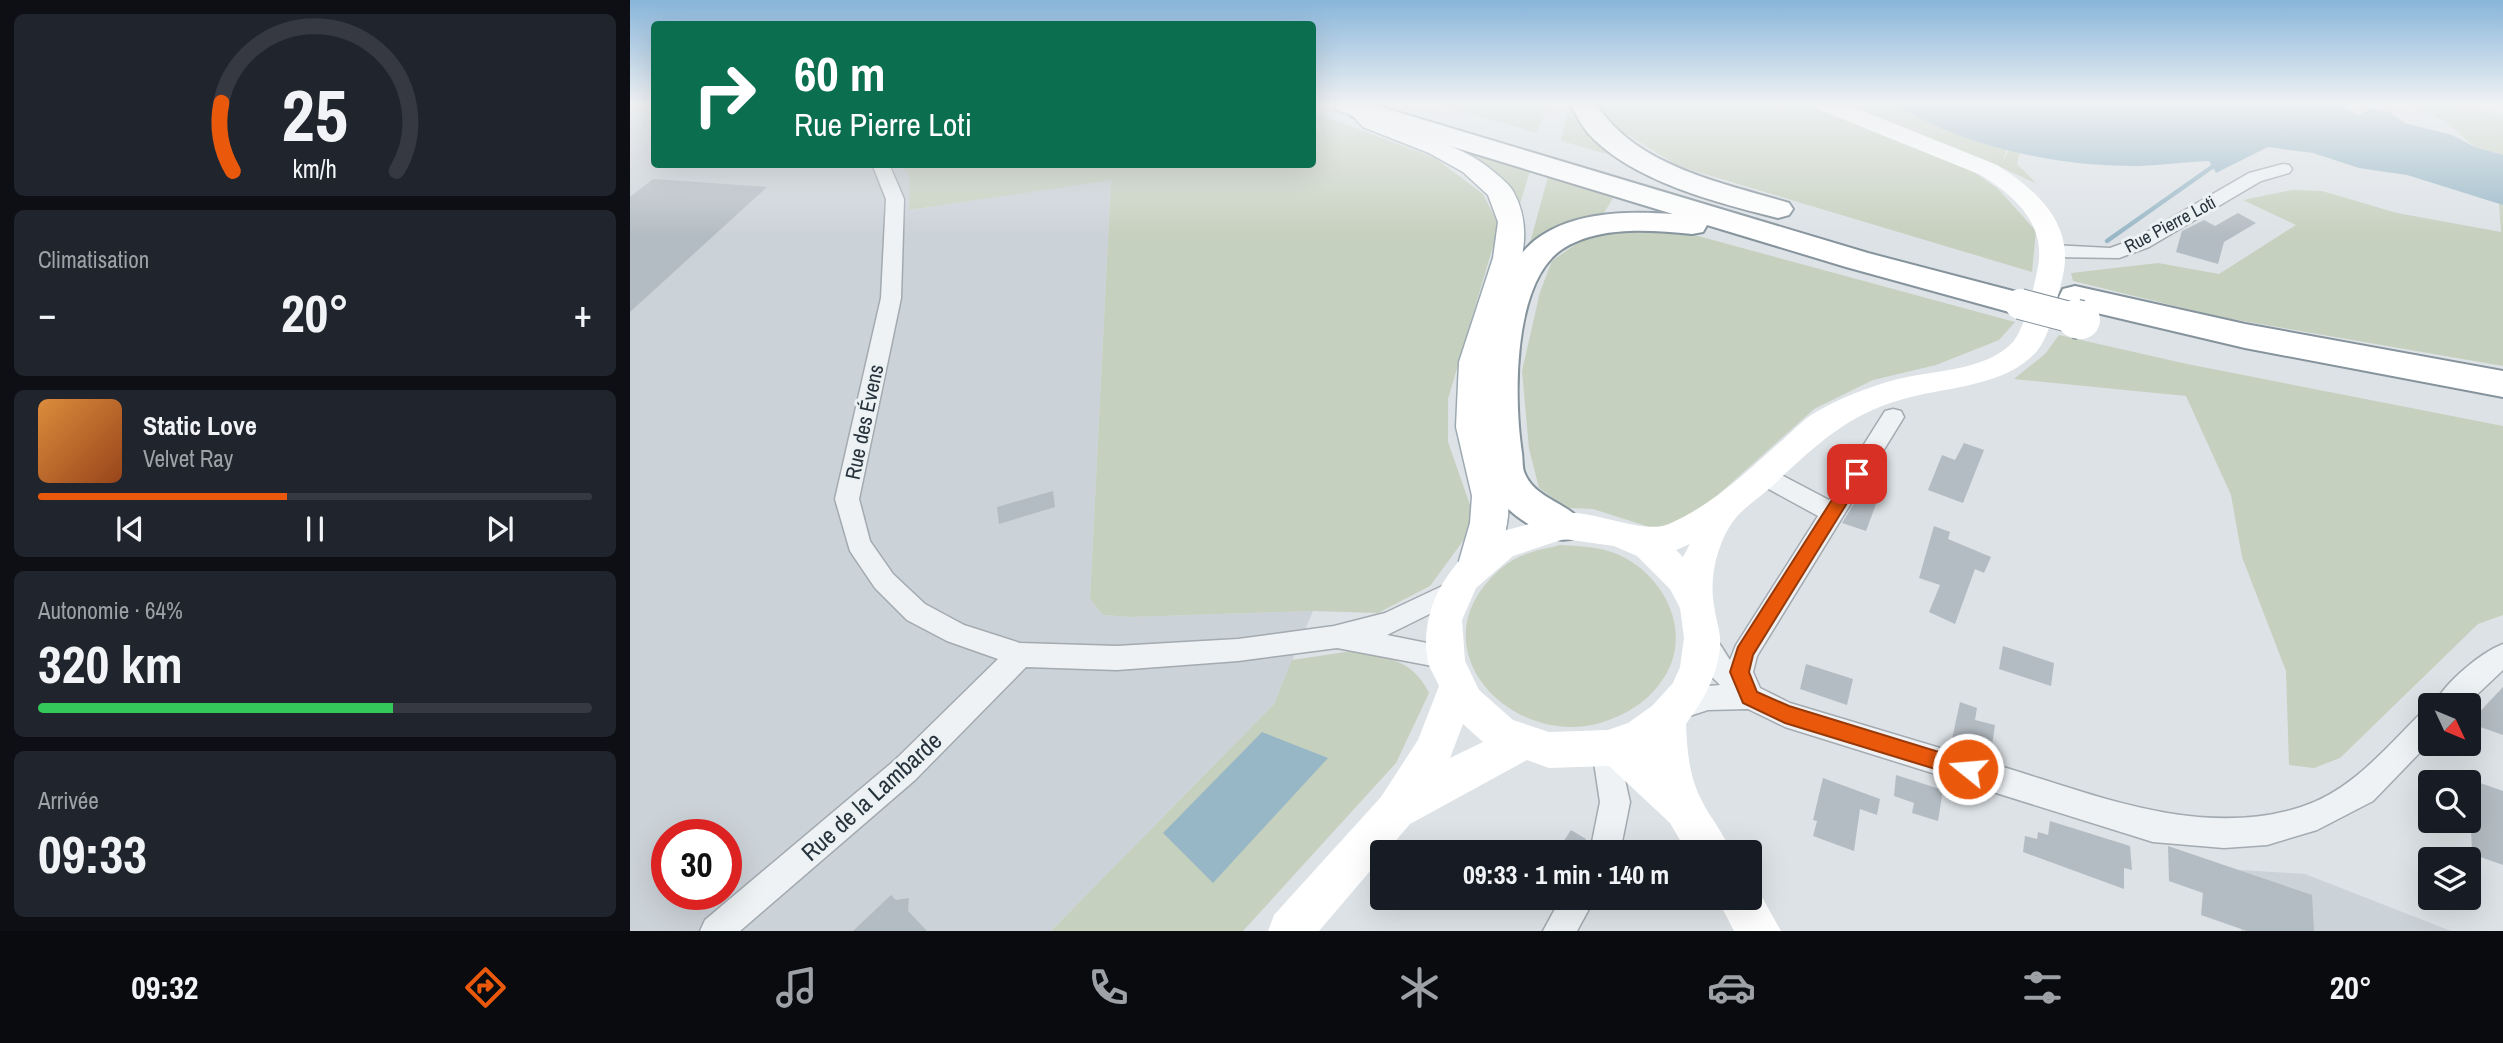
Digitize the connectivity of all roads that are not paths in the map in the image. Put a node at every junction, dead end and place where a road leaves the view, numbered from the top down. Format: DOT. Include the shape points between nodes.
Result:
graph roads {
  1 [pos="1439,148"];
  2 [pos="1497,148"];
  3 [pos="1539,148"];
  4 [pos="1625,148"];
  5 [pos="1936,148"];
  6 [pos="882,168"];
  7 [pos="2283,169"];
  8 [pos="1862,251"];
  9 [pos="2052,251"];
  10 [pos="2078,309"];
  11 [pos="2503,384"];
  12 [pos="2503,407"];
  13 [pos="1893,417"];
  14 [pos="1762,475"];
  15 [pos="1722,512"];
  16 [pos="1833,513"];
  17 [pos="1564,526"];
  18 [pos="1631,538"];
  19 [pos="1478,561"];
  20 [pos="1455,590"];
  21 [pos="1696,601"];
  22 [pos="1334,637"];
  23 [pos="1704,643"];
  24 [pos="1020,654"];
  25 [pos="2503,656"];
  26 [pos="1449,673"];
  27 [pos="2460,693"];
  28 [pos="1749,697"];
  29 [pos="1671,713"];
  30 [pos="2418,735"];
  31 [pos="1522,743"];
  32 [pos="1611,747"];
  33 [pos="1684,809"];
  34 [pos="1395,811"];
  35 [pos="1607,840"];
  36 [pos="1703,840"];
  37 [pos="1572,910"];
  38 [pos="1746,910"];
  39 [pos="716,931"];
  40 [pos="1290,931"];
  41 [pos="1559,931"];
  42 [pos="1759,931"];
  1 -- 19 [label="main road" via="1472,166 1500,192 1512,222 1507,258 1475,362 1472,427 1490,496"];
  2 -- 8 [label="highway"];
  3 -- 8 [label="highway"];
  4 -- 8 [label="highway" via="1647,162 1749,200 1841,228"];
  5 -- 9 [label="main road" via="2010,183 2036,208"];
  6 -- 24 [label="street, Rue des Évens" via="895,199 891,298 847,499 859,544 884,581 916,612 956,633"];
  7 -- 9 [label="street, Rue Pierre Loti" via="2255,177 2142,243 2112,254"];
  8 -- 10 [label="highway, bridge"];
  8 -- 17 [label="highway" via="1826,260 1693,225 1656,221 1585,228 1549,244 1528,266 1510,319 1499,369 1499,419 1506,478 1518,495"];
  9 -- 14 [label="main road" via="2034,335 2022,350 1980,372 1858,403 1823,422"];
  10 -- 11 [label="highway"];
  10 -- 12 [label="highway" via="2243,358"];
  13 -- 16 [label="street"];
  14 -- 15 [label="main road"];
  14 -- 16 [label="street"];
  15 -- 18 [label="main road" via="1669,539"];
  15 -- 21 [label="main road" via="1697,564"];
  16 -- 28 [label="street" via="1745,653 1740,672"];
  17 -- 18 [label="main road" via="1598,528"];
  17 -- 19 [label="main road" via="1533,531"];
  18 -- 21 [label="main road" via="1681,575"];
  19 -- 20 [label="main road"];
  20 -- 22 [label="street, Rue des Évens" via="1390,622"];
  20 -- 26 [label="main road" via="1443,622"];
  21 -- 23 [label="main road"];
  22 -- 24 [label="street, Rue des Évens" via="1238,650 1117,658"];
  22 -- 26 [label="street, Rue des Évens"];
  23 -- 28 [label="street"];
  23 -- 29 [label="main road" via="1696,677"];
  24 -- 39 [label="street, Rue de la Lambarde" via="905,770"];
  25 -- 27 [label="street"];
  26 -- 31 [label="main road" via="1483,721"];
  26 -- 34 [label="main road" via="1434,750"];
  28 -- 29 [label="street" via="1708,698"];
  28 -- 30 [label="street" via="1785,714 2152,827 2211,833 2267,830 2307,820 2363,791"];
  29 -- 32 [label="main road" via="1651,729"];
  29 -- 33 [label="main road" via="1668,756"];
  31 -- 32 [label="main road" via="1571,752"];
  31 -- 34 [label="main road"];
  32 -- 33 [label="main road"];
  32 -- 35 [label="street" via="1615,802"];
  33 -- 36 [label="main road"];
  34 -- 40 [label="main road"];
  37 -- 41 [label="street"];
  38 -- 42 [label="main road"];
}
